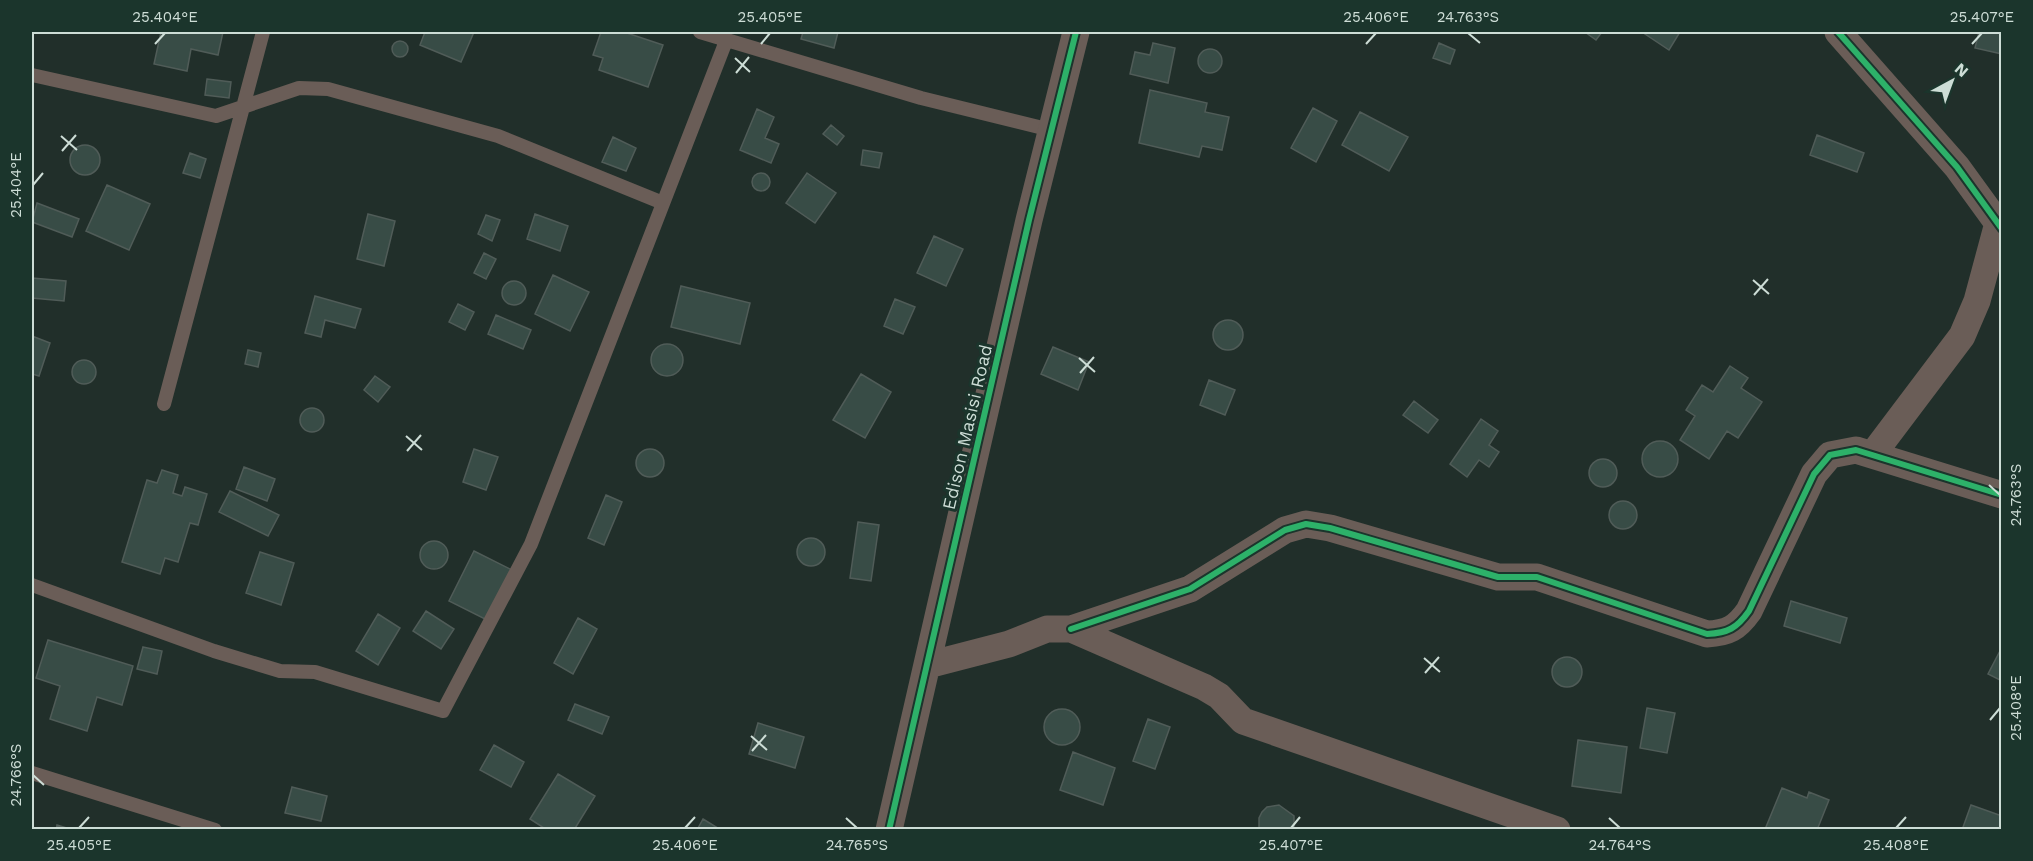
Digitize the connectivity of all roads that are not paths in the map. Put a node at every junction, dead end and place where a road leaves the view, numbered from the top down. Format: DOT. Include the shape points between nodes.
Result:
graph roads {
  1 [pos="263,32"];
  2 [pos="700,32"];
  3 [pos="1077,32"];
  4 [pos="1838,32"];
  5 [pos="726,41"];
  6 [pos="32,75"];
  7 [pos="243,109"];
  8 [pos="1051,130"];
  9 [pos="663,202"];
  10 [pos="2000,226"];
  11 [pos="164,404"];
  12 [pos="1873,454"];
  13 [pos="2001,495"];
  14 [pos="32,585"];
  15 [pos="1071,629"];
  16 [pos="928,665"];
  17 [pos="32,773"];
  18 [pos="215,830"];
  19 [pos="889,830"];
  20 [pos="1557,830"];
  1 -- 7 [label="lane"];
  2 -- 5 [label="lane"];
  3 -- 8 [label="street, Edison Masisi Road"];
  4 -- 10 [label="street" via="1957,167"];
  5 -- 8 [label="lane" via="921,98"];
  5 -- 9 [label="lane"];
  6 -- 7 [label="lane" via="216,116"];
  7 -- 9 [label="lane" via="299,88 328,89 498,136"];
  7 -- 11 [label="lane"];
  8 -- 16 [label="street, Edison Masisi Road"];
  9 -- 14 [label="lane" via="531,544 443,711 315,672 280,671 214,651"];
  10 -- 12 [label="street" via="1962,336"];
  12 -- 13 [label="street"];
  12 -- 15 [label="street" via="1856,450 1830,455 1814,474 1749,611 1738,626 1724,633 1707,634 1537,577 1498,577 1306,524 1285,530 1190,589"];
  15 -- 16 [label="street" via="1047,629 1010,644"];
  15 -- 20 [label="street" via="1204,687 1219,696 1243,721"];
  16 -- 19 [label="street, Edison Masisi Road"];
  17 -- 18 [label="lane"];
}
